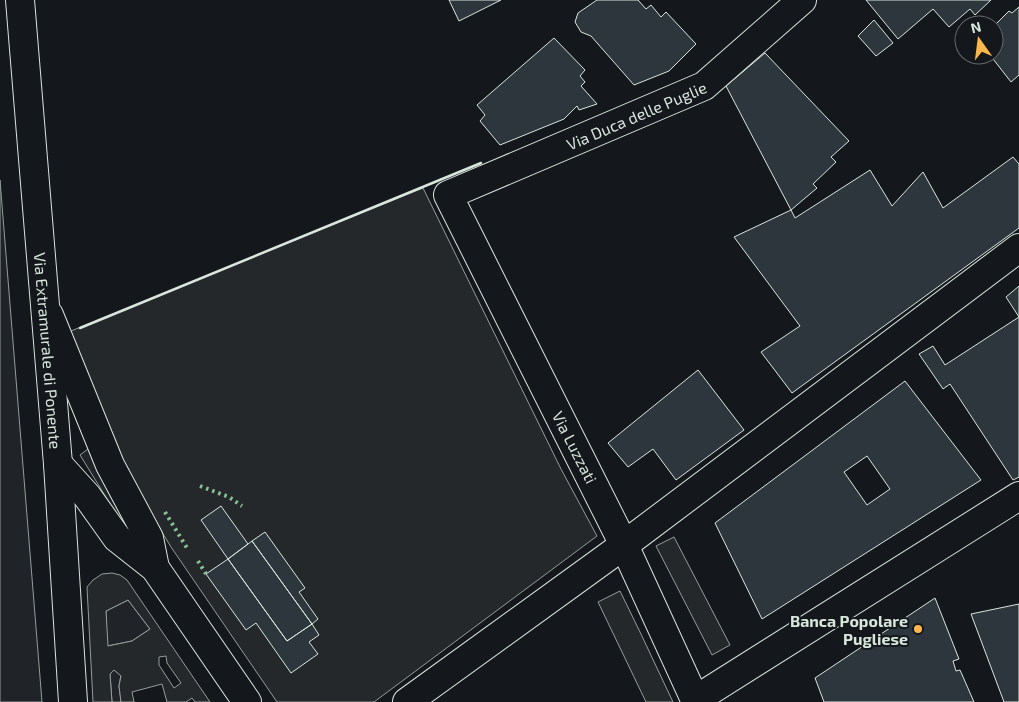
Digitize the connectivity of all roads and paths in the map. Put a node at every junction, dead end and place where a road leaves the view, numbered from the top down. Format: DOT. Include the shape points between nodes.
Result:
graph roads {
  1 [pos="20,0"];
  2 [pos="802,0"];
  3 [pos="448,195"];
  4 [pos="1019,248"];
  5 [pos="46,308"];
  6 [pos="54,420"];
  7 [pos="99,440"];
  8 [pos="58,464"];
  9 [pos="1019,496"];
  10 [pos="624,545"];
  11 [pos="155,568"];
  12 [pos="696,701"];
  13 [pos="73,702"];
  14 [pos="247,702"];
  15 [pos="407,702"];
  1 -- 5 [label="street, Via Extramurale di Ponente"];
  2 -- 3 [label="street, Via Duca delle Puglie" via="704,86"];
  3 -- 10 [label="street, Via Luzzati"];
  4 -- 10 [label="street"];
  5 -- 6 [label="street, Via Extramurale di Ponente"];
  5 -- 7 [label="street"];
  6 -- 7 [label="street" via="83,424"];
  6 -- 8 [label="street, Via Extramurale di Ponente"];
  7 -- 11 [label="street" via="149,538"];
  8 -- 11 [label="street" via="87,496 117,538"];
  8 -- 13 [label="street, Via Extramurale di Ponente"];
  9 -- 12 [label="street"];
  10 -- 12 [label="street, Via Luzzati"];
  10 -- 15 [label="street"];
  11 -- 14 [label="street"];
}
